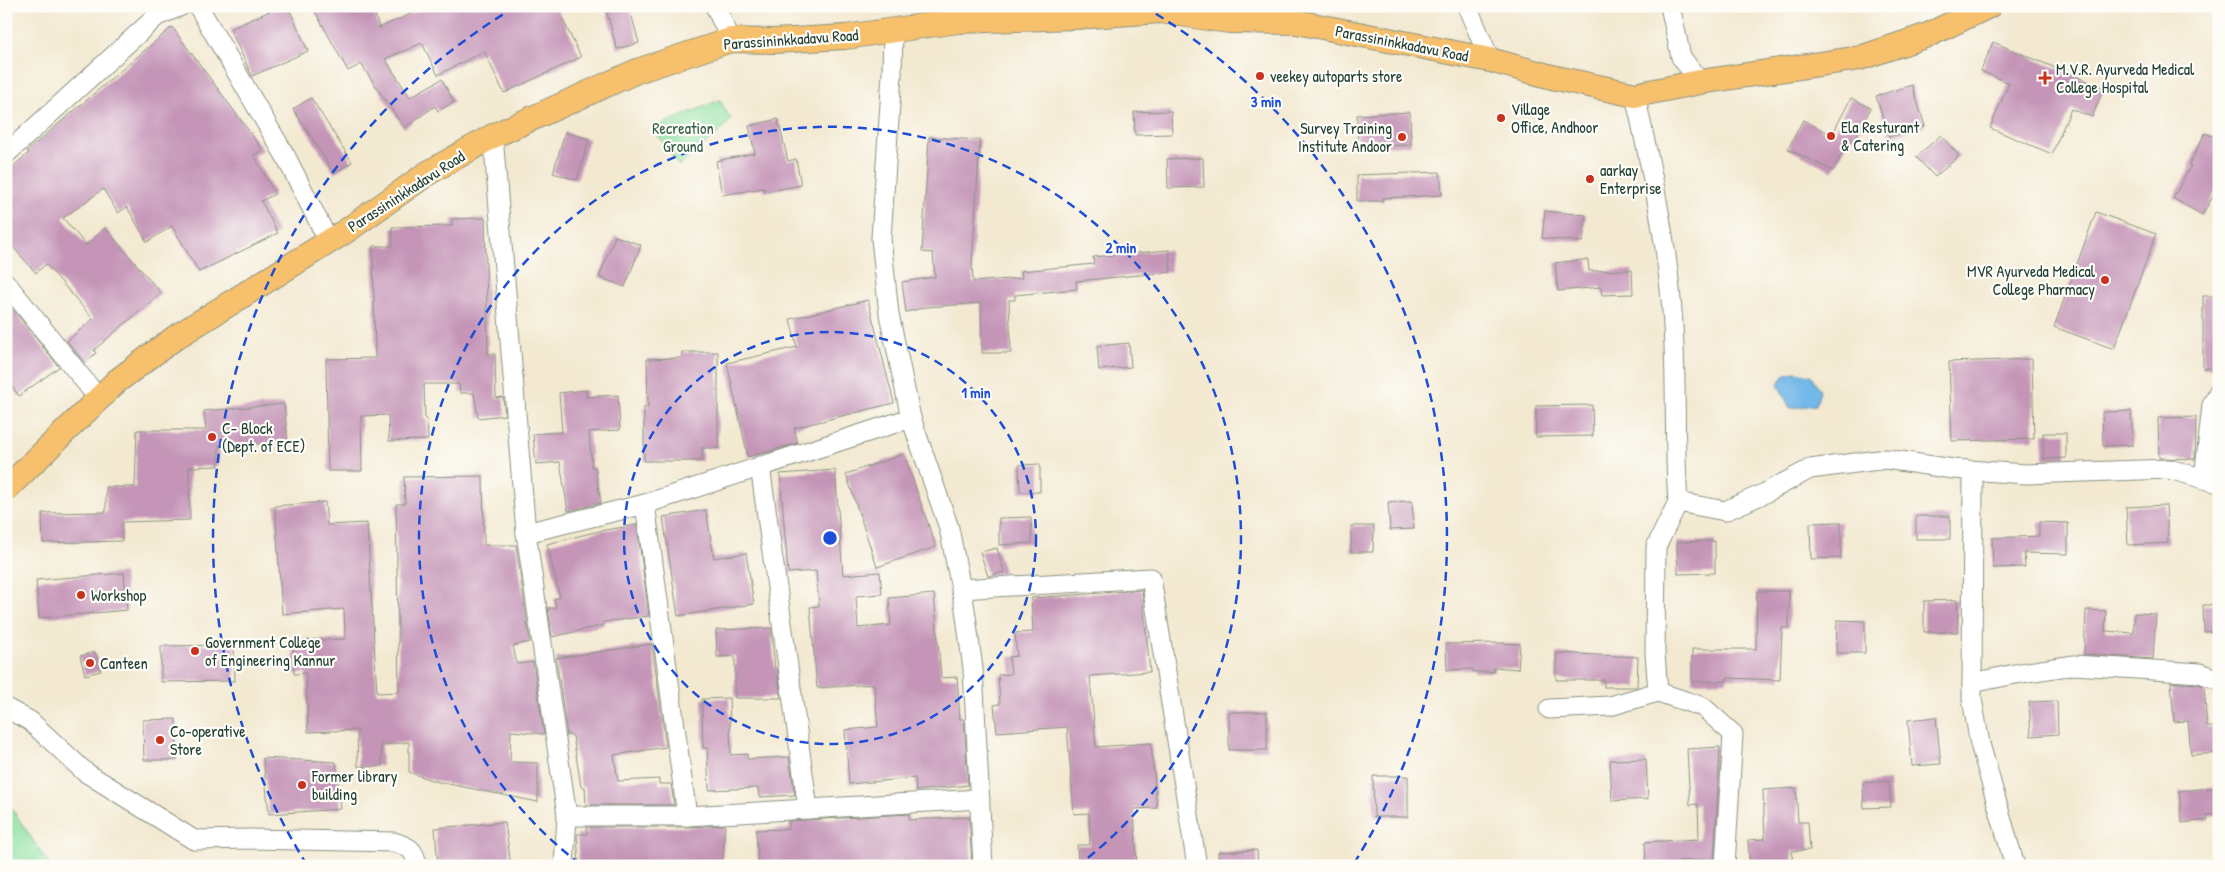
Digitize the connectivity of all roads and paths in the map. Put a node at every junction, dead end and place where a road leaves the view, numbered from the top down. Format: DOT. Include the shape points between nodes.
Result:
graph roads {
  1 [pos="181,6"];
  2 [pos="198,6"];
  3 [pos="716,6"];
  4 [pos="1467,6"];
  5 [pos="1670,6"];
  6 [pos="1989,6"];
  7 [pos="1143,9"];
  8 [pos="955,13"];
  9 [pos="1293,14"];
  10 [pos="893,30"];
  11 [pos="731,40"];
  12 [pos="1490,60"];
  13 [pos="1700,82"];
  14 [pos="1635,94"];
  15 [pos="493,136"];
  16 [pos="6,154"];
  17 [pos="329,242"];
  18 [pos="6,283"];
  19 [pos="2219,391"];
  20 [pos="99,399"];
  21 [pos="911,418"];
  22 [pos="760,466"];
  23 [pos="1974,471"];
  24 [pos="2211,481"];
  25 [pos="6,489"];
  26 [pos="1678,502"];
  27 [pos="645,504"];
  28 [pos="526,533"];
  29 [pos="961,590"];
  30 [pos="2219,680"];
  31 [pos="1972,683"];
  32 [pos="1658,692"];
  33 [pos="6,708"];
  34 [pos="1550,709"];
  35 [pos="980,799"];
  36 [pos="808,809"];
  37 [pos="567,816"];
  38 [pos="687,816"];
  39 [pos="417,866"];
  40 [pos="564,866"];
  41 [pos="983,866"];
  42 [pos="1197,866"];
  43 [pos="1725,866"];
  44 [pos="2015,866"];
  1 -- 16 [label="street" via="157,16"];
  2 -- 17 [label="street" via="286,156"];
  3 -- 11 [label="street"];
  4 -- 12 [label="street"];
  5 -- 13 [label="street" via="1680,57"];
  6 -- 13 [label="main road, Parassininkkadavu Road" via="1928,35 1860,58"];
  7 -- 8 [label="main road, Parassininkkadavu Road"];
  7 -- 9 [label="main road, Parassininkkadavu Road" via="1229,21"];
  8 -- 10 [label="main road, Parassininkkadavu Road"];
  9 -- 12 [label="main road, Parassininkkadavu Road"];
  10 -- 11 [label="main road, Parassininkkadavu Road" via="845,37"];
  10 -- 21 [label="street" via="881,238 889,314"];
  11 -- 15 [label="main road, Parassininkkadavu Road" via="637,71"];
  12 -- 14 [label="main road, Parassininkkadavu Road" via="1552,78"];
  13 -- 14 [label="main road, Parassininkkadavu Road"];
  14 -- 26 [label="street" via="1664,238 1671,300"];
  15 -- 17 [label="main road, Parassininkkadavu Road" via="428,173"];
  15 -- 28 [label="street"];
  17 -- 20 [label="main road, Parassininkkadavu Road" via="176,337 117,381"];
  18 -- 20 [label="street"];
  19 -- 24 [label="street" via="2212,405"];
  20 -- 25 [label="main road, Parassininkkadavu Road"];
  21 -- 22 [label="street"];
  21 -- 29 [label="street" via="949,528"];
  22 -- 27 [label="street"];
  22 -- 36 [label="street"];
  23 -- 24 [label="street" via="2026,474 2169,469"];
  23 -- 26 [label="street" via="1886,459 1810,469 1724,511"];
  23 -- 31 [label="street"];
  26 -- 32 [label="street" via="1656,547"];
  27 -- 28 [label="street"];
  27 -- 38 [label="street"];
  28 -- 37 [label="street"];
  29 -- 35 [label="street" via="973,669"];
  29 -- 42 [label="street" via="1151,578"];
  30 -- 31 [label="street" via="2200,673 2074,665"];
  31 -- 44 [label="street" via="1980,744"];
  32 -- 34 [label="street" via="1610,706"];
  32 -- 43 [label="street" via="1703,707 1734,734"];
  33 -- 39 [label="street" via="30,721 85,772 194,840 394,842 411,848"];
  35 -- 36 [label="street"];
  35 -- 41 [label="street"];
  36 -- 38 [label="street"];
  37 -- 38 [label="street"];
  37 -- 40 [label="street"];
}
